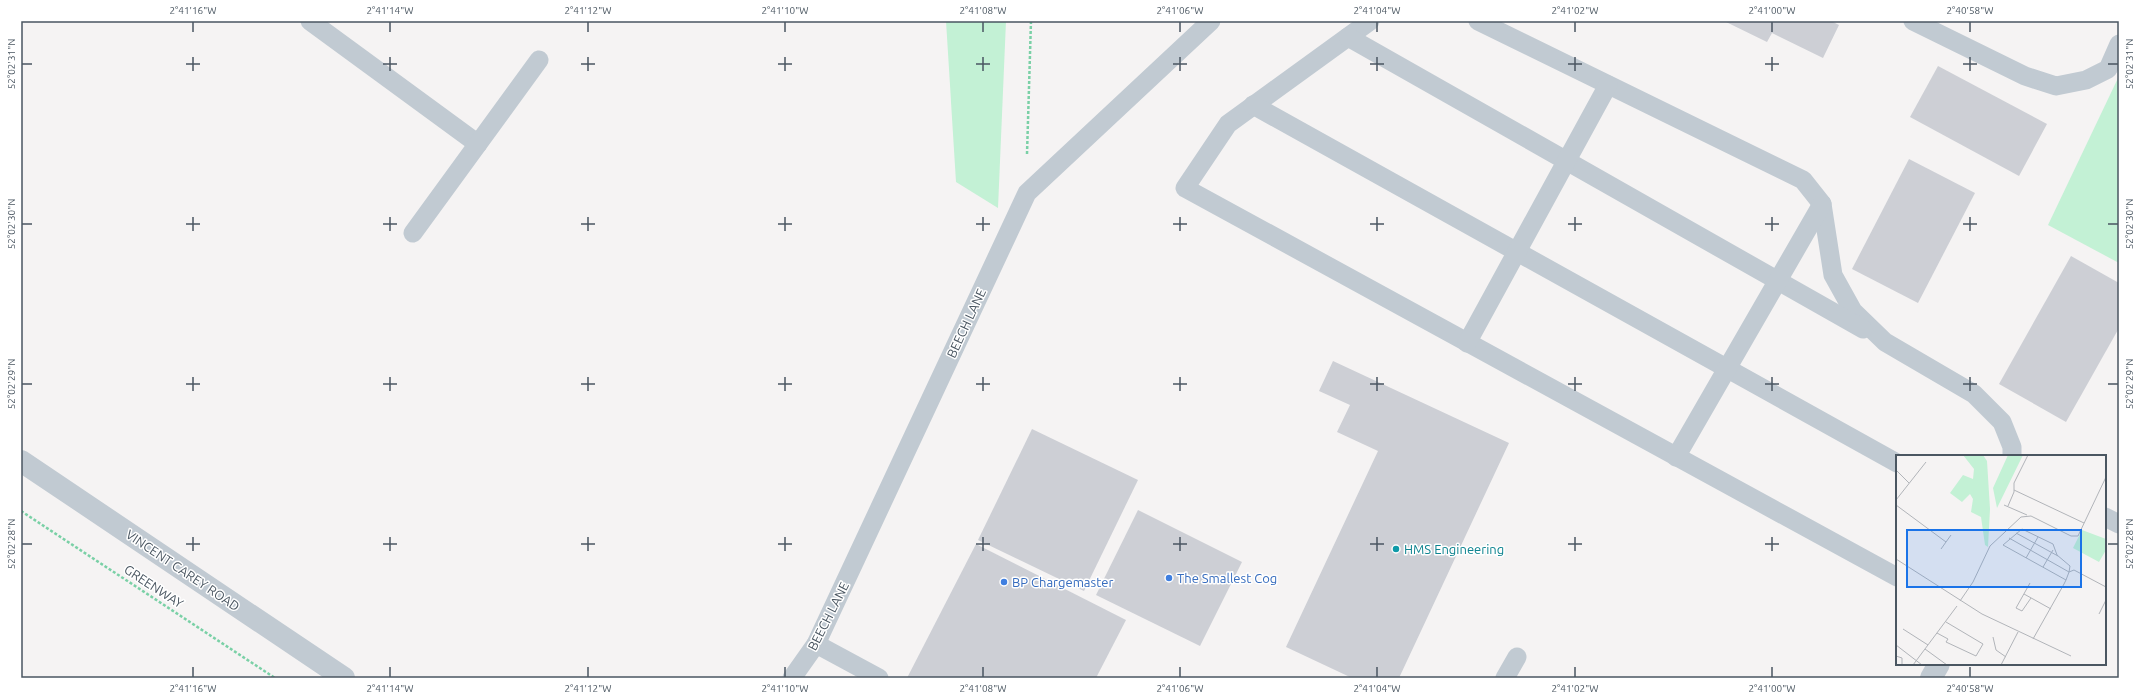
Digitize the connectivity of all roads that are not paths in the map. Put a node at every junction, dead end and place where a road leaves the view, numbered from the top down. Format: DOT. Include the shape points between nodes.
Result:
graph roads {
  1 [pos="310,21"];
  2 [pos="1211,21"];
  3 [pos="1370,21"];
  4 [pos="1478,21"];
  5 [pos="1913,21"];
  6 [pos="1348,37"];
  7 [pos="2119,44"];
  8 [pos="539,60"];
  9 [pos="1608,85"];
  10 [pos="1253,105"];
  11 [pos="478,144"];
  12 [pos="1567,161"];
  13 [pos="1822,204"];
  14 [pos="413,233"];
  15 [pos="1517,252"];
  16 [pos="1778,280"];
  17 [pos="1885,342"];
  18 [pos="1467,343"];
  19 [pos="1727,369"];
  20 [pos="2012,455"];
  21 [pos="1676,457"];
  22 [pos="21,461"];
  23 [pos="1896,462"];
  24 [pos="2106,518"];
  25 [pos="2119,524"];
  26 [pos="1896,576"];
  27 [pos="816,644"];
  28 [pos="1517,657"];
  29 [pos="1938,665"];
  30 [pos="344,678"];
  31 [pos="792,678"];
  32 [pos="879,678"];
  33 [pos="1505,678"];
  34 [pos="1931,678"];
  1 -- 11 [label="lane"];
  2 -- 27 [label="lane, BEECH LANE" via="1027,193"];
  3 -- 6 [label="lane"];
  4 -- 9 [label="lane"];
  5 -- 7 [label="lane" via="2025,76 2056,86 2086,80 2108,69"];
  6 -- 10 [label="lane"];
  6 -- 12 [label="lane"];
  8 -- 11 [label="lane"];
  9 -- 12 [label="lane"];
  9 -- 13 [label="lane" via="1803,180"];
  10 -- 15 [label="lane"];
  10 -- 18 [label="lane" via="1228,124 1185,188"];
  11 -- 14 [label="lane"];
  12 -- 15 [label="lane"];
  12 -- 16 [label="lane"];
  13 -- 16 [label="lane"];
  13 -- 17 [label="lane" via="1833,275 1854,311"];
  15 -- 18 [label="lane"];
  15 -- 19 [label="lane"];
  16 -- 17 [label="lane"];
  16 -- 19 [label="lane"];
  17 -- 20 [label="lane" via="1974,394 2002,422 2012,447"];
  18 -- 21 [label="lane"];
  19 -- 21 [label="lane"];
  19 -- 23 [label="lane"];
  21 -- 26 [label="lane"];
  22 -- 30 [label="street, VINCENT CAREY ROAD"];
  24 -- 25 [label="lane"];
  27 -- 31 [label="lane, BEECH LANE"];
  27 -- 32 [label="lane"];
  28 -- 33 [label="lane"];
  29 -- 34 [label="street"];
}
